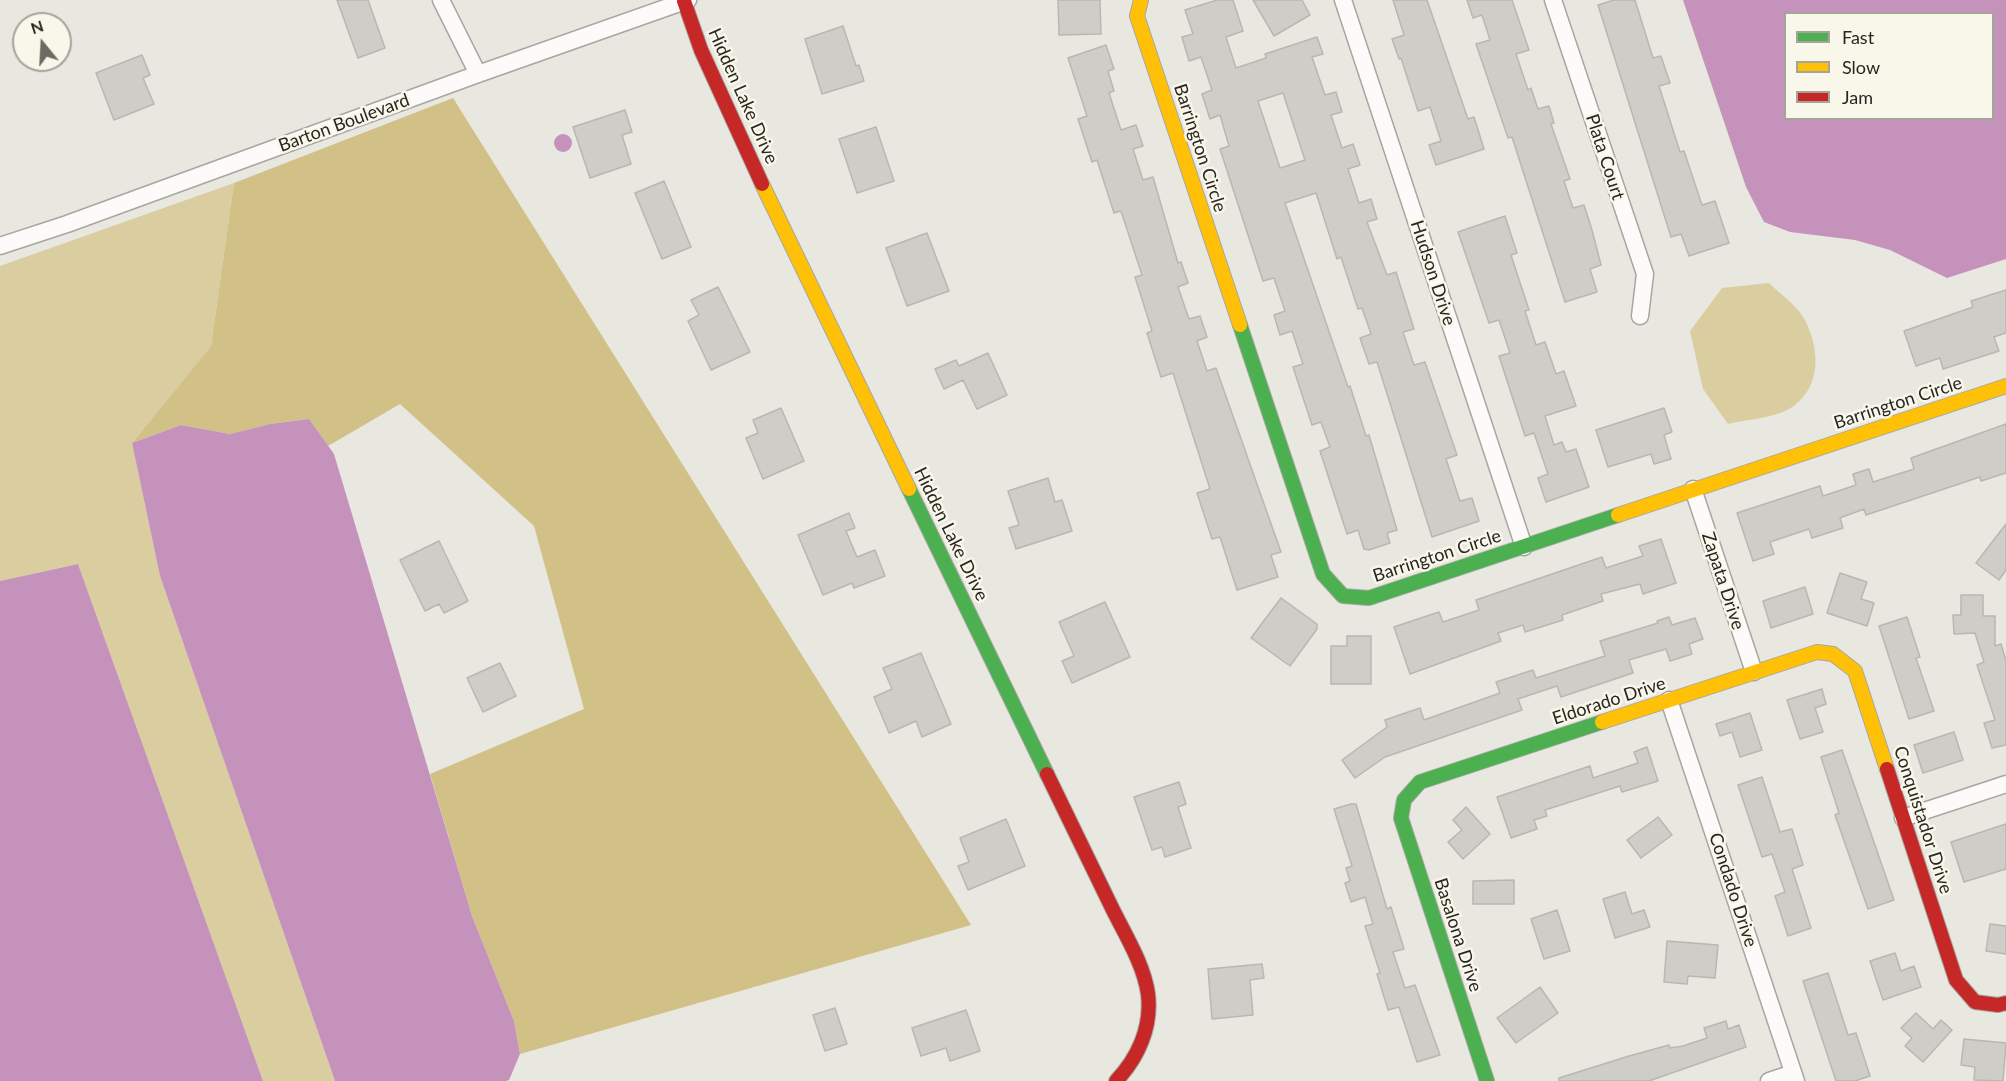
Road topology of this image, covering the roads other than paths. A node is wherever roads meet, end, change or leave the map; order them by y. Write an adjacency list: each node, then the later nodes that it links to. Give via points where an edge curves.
1 (441, 0): 6 (street)
2 (1141, 0): 11 (street, Barrington Circle, via 1137,16 1323,574 1343,596 1369,598)
3 (1343, 0): 11 (street, Hudson Drive)
4 (1553, 0): 8 (street, Plata Court, via 1645,274)
5 (686, 1): 6 (street, Barton Boulevard); 20 (street, Hidden Lake Drive, via 701,50 786,236 1133,950 1148,995 1146,1036)
6 (478, 74): 7 (street, Barton Boulevard)
7 (0, 246)
8 (1640, 316)
9 (2006, 386): 10 (street, Barrington Circle)
10 (1693, 489): 11 (street, Barrington Circle); 13 (street, Zapata Drive)
11 (1524, 547)
12 (1833, 654): 13 (street, Eldorado Drive, via 1817,652); 17 (street, Conquistador Drive, via 1855,671)
13 (1754, 672): 14 (street, Eldorado Drive)
14 (1669, 700): 16 (street, Eldorado Drive, via 1420,782); 19 (street, Condado Drive)
15 (2006, 784): 17 (street)
16 (1404, 800): 21 (street, Basalona Drive, via 1401,818)
17 (1903, 818): 18 (street, Conquistador Drive, via 1956,980 1975,1002)
18 (2006, 1003)
19 (1795, 1077): 22 (street)
20 (1116, 1081)
21 (1487, 1081)
22 (1769, 1081)

